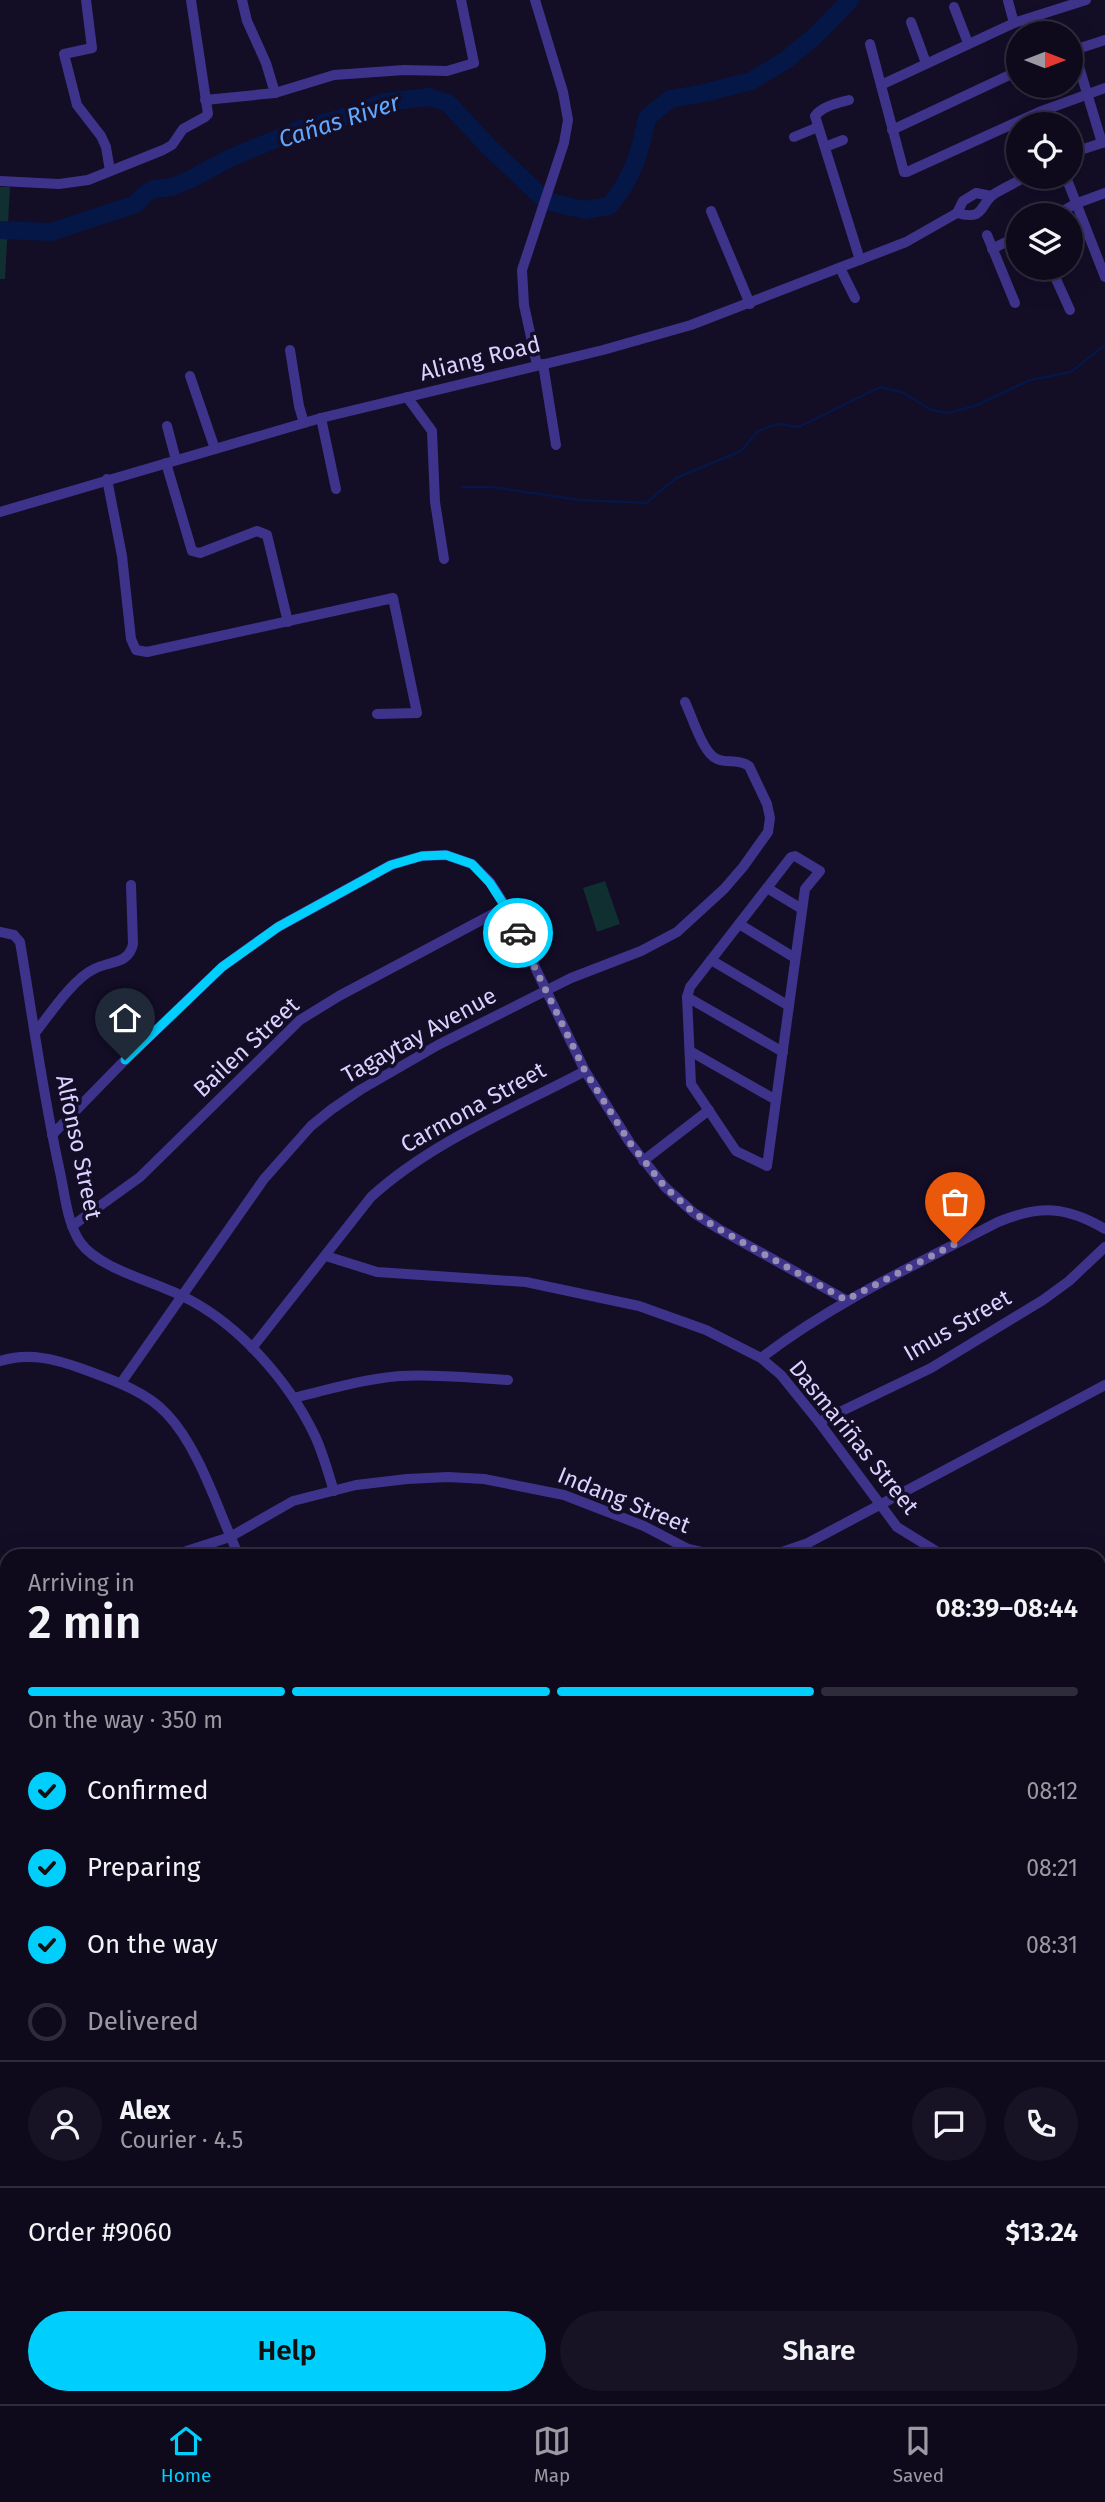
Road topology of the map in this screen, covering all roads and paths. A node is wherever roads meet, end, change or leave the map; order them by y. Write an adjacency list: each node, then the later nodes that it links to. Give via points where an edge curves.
1 (86, 0): 33 (street, via 92,48 64,54 77,106 101,136)
2 (191, 0): 24 (street)
3 (242, 0): 22 (street)
4 (461, 0): 22 (street, via 474,63 447,71 334,75)
5 (536, 0): 56 (street, via 566,101 568,124 523,265 524,305)
6 (1086, 0): 10 (street)
7 (1008, 1): 9 (street)
8 (954, 7): 14 (street)
9 (1013, 21)
10 (1020, 21)
11 (911, 22): 17 (street)
12 (1006, 26): 14 (street)
13 (1105, 40): 16 (street)
14 (968, 43): 17 (street)
15 (870, 44): 20 (street)
16 (1083, 47)
17 (926, 63): 20 (street)
18 (1006, 77): 27 (street)
19 (1083, 79): 23 (street)
20 (881, 85): 27 (street)
21 (1105, 89): 23 (street)
22 (275, 93): 24 (street)
23 (1088, 94): 27 (street, via 1009,124 910,172 904,172); 30 (street)
24 (205, 100): 33 (street, via 208,114 183,129 172,145)
25 (849, 100): 26 (street, via 818,112)
26 (818, 127): 28 (street); 31 (street)
27 (892, 130)
28 (794, 137)
29 (843, 140): 31 (street)
30 (1104, 142): 32 (street)
31 (825, 147): 47 (street)
32 (1083, 149)
33 (110, 171): 34 (street, via 59,184)
34 (0, 181)
35 (1006, 188): 37 (street)
36 (1105, 193): 38 (street)
37 (991, 196): 40 (street, via 977,213); 40 (street, via 976,193 962,201)
38 (1078, 203)
39 (711, 211): 53 (street)
40 (957, 213): 47 (street, Aliang Road, via 906,242)
41 (1083, 225): 45 (street)
42 (986, 235): 46 (street)
43 (1006, 242): 46 (street)
44 (1105, 243): 45 (street)
45 (1092, 248): 49 (street)
46 (992, 249): 52 (street)
47 (860, 260): 48 (street, Aliang Road)
48 (841, 268): 51 (street); 53 (street, Aliang Road)
49 (1105, 277)
50 (1056, 280): 54 (street)
51 (855, 298)
52 (1015, 303)
53 (750, 304): 56 (street, Aliang Road, via 654,336)
54 (1070, 310)
55 (290, 349): 60 (street)
56 (540, 364): 58 (street, Aliang Road); 62 (street)
57 (190, 376): 63 (street)
58 (407, 397): 59 (street, Aliang Road); 68 (street, via 432,431 435,502)
59 (321, 418): 60 (street, Aliang Road); 66 (street)
60 (304, 423): 63 (street, Aliang Road)
61 (167, 426): 64 (street)
62 (556, 445)
63 (215, 449): 64 (street, Aliang Road)
64 (171, 461): 65 (street, Aliang Road); 69 (street, via 191,551 200,553 263,531)
65 (107, 480): 67 (street, Aliang Road); 69 (street, via 136,649 146,652)
66 (336, 489)
67 (0, 512)
68 (444, 559)
69 (288, 622): 71 (street, via 393,598 417,713)
70 (685, 702): 80 (street, Tagaytay Avenue, via 713,758 749,766 766,804 768,832 724,889 677,932)
71 (377, 714)
72 (131, 885): 83 (street, via 131,953 80,978)
73 (767, 888): 75 (street); 75 (street, via 795,856 820,871 805,889); 76 (street)
74 (506, 908): 80 (street); 89 (street, via 472,864 459,859 422,856 391,865 278,927 222,967); 91 (street, Bailen Street, via 300,1020 140,1177)
75 (802, 909): 78 (street)
76 (739, 923): 78 (street); 79 (street)
77 (0, 932): 83 (street, Alfonso Street, via 14,935 20,942)
78 (795, 958): 82 (street)
79 (711, 960): 81 (street); 82 (street)
80 (545, 990): 86 (street); 95 (street, Tagaytay Avenue, via 360,1090 311,1126 264,1179)
81 (687, 997): 84 (street); 85 (street)
82 (789, 1006): 85 (street)
83 (35, 1033): 89 (street, Alfonso Street)
84 (690, 1051): 87 (street); 88 (street, via 691,1084)
85 (783, 1052): 87 (street)
86 (585, 1071): 90 (street); 94 (street, Carmona Street, via 393,1176)
87 (776, 1100): 88 (street, via 768,1166 736,1151)
88 (709, 1110): 90 (street)
89 (52, 1135): 91 (street, Alfonso Street)
90 (643, 1161): 96 (street, via 694,1213)
91 (72, 1226): 95 (street, Alfonso Street, via 89,1252 102,1261)
92 (1105, 1229): 96 (street, via 1062,1210 1021,1213)
93 (1105, 1247): 104 (street, Imus Street, via 1043,1300 931,1368)
94 (326, 1256): 97 (street, Carmona Street); 98 (street, Dasmariñas Street, via 377,1272 526,1282 639,1306 706,1330)
95 (184, 1296): 97 (street, Alfonso Street, via 214,1314); 101 (street, Tagaytay Avenue)
96 (846, 1300): 98 (street)
97 (252, 1348): 103 (street, Alfonso Street)
98 (761, 1358): 104 (street, Dasmariñas Street)
99 (0, 1361): 101 (street, via 17,1356 53,1358)
100 (508, 1380): 103 (street, via 398,1376)
101 (121, 1383): 107 (street, via 165,1411 187,1438)
102 (1105, 1385): 106 (street)
103 (294, 1398): 105 (street, Alfonso Street, via 316,1437)
104 (819, 1422): 106 (street, Dasmariñas Street)
105 (334, 1490): 107 (street, Indang Street, via 293,1501); 110 (street, Indang Street, via 407,1479 484,1479 564,1495 644,1526)
106 (882, 1504): 111 (street); 112 (street, Dasmariñas Street, via 900,1530)
107 (230, 1537): 108 (street, Indang Street); 109 (street)
108 (193, 1549)
109 (236, 1549)
110 (678, 1549)
111 (791, 1549)
112 (932, 1549)

